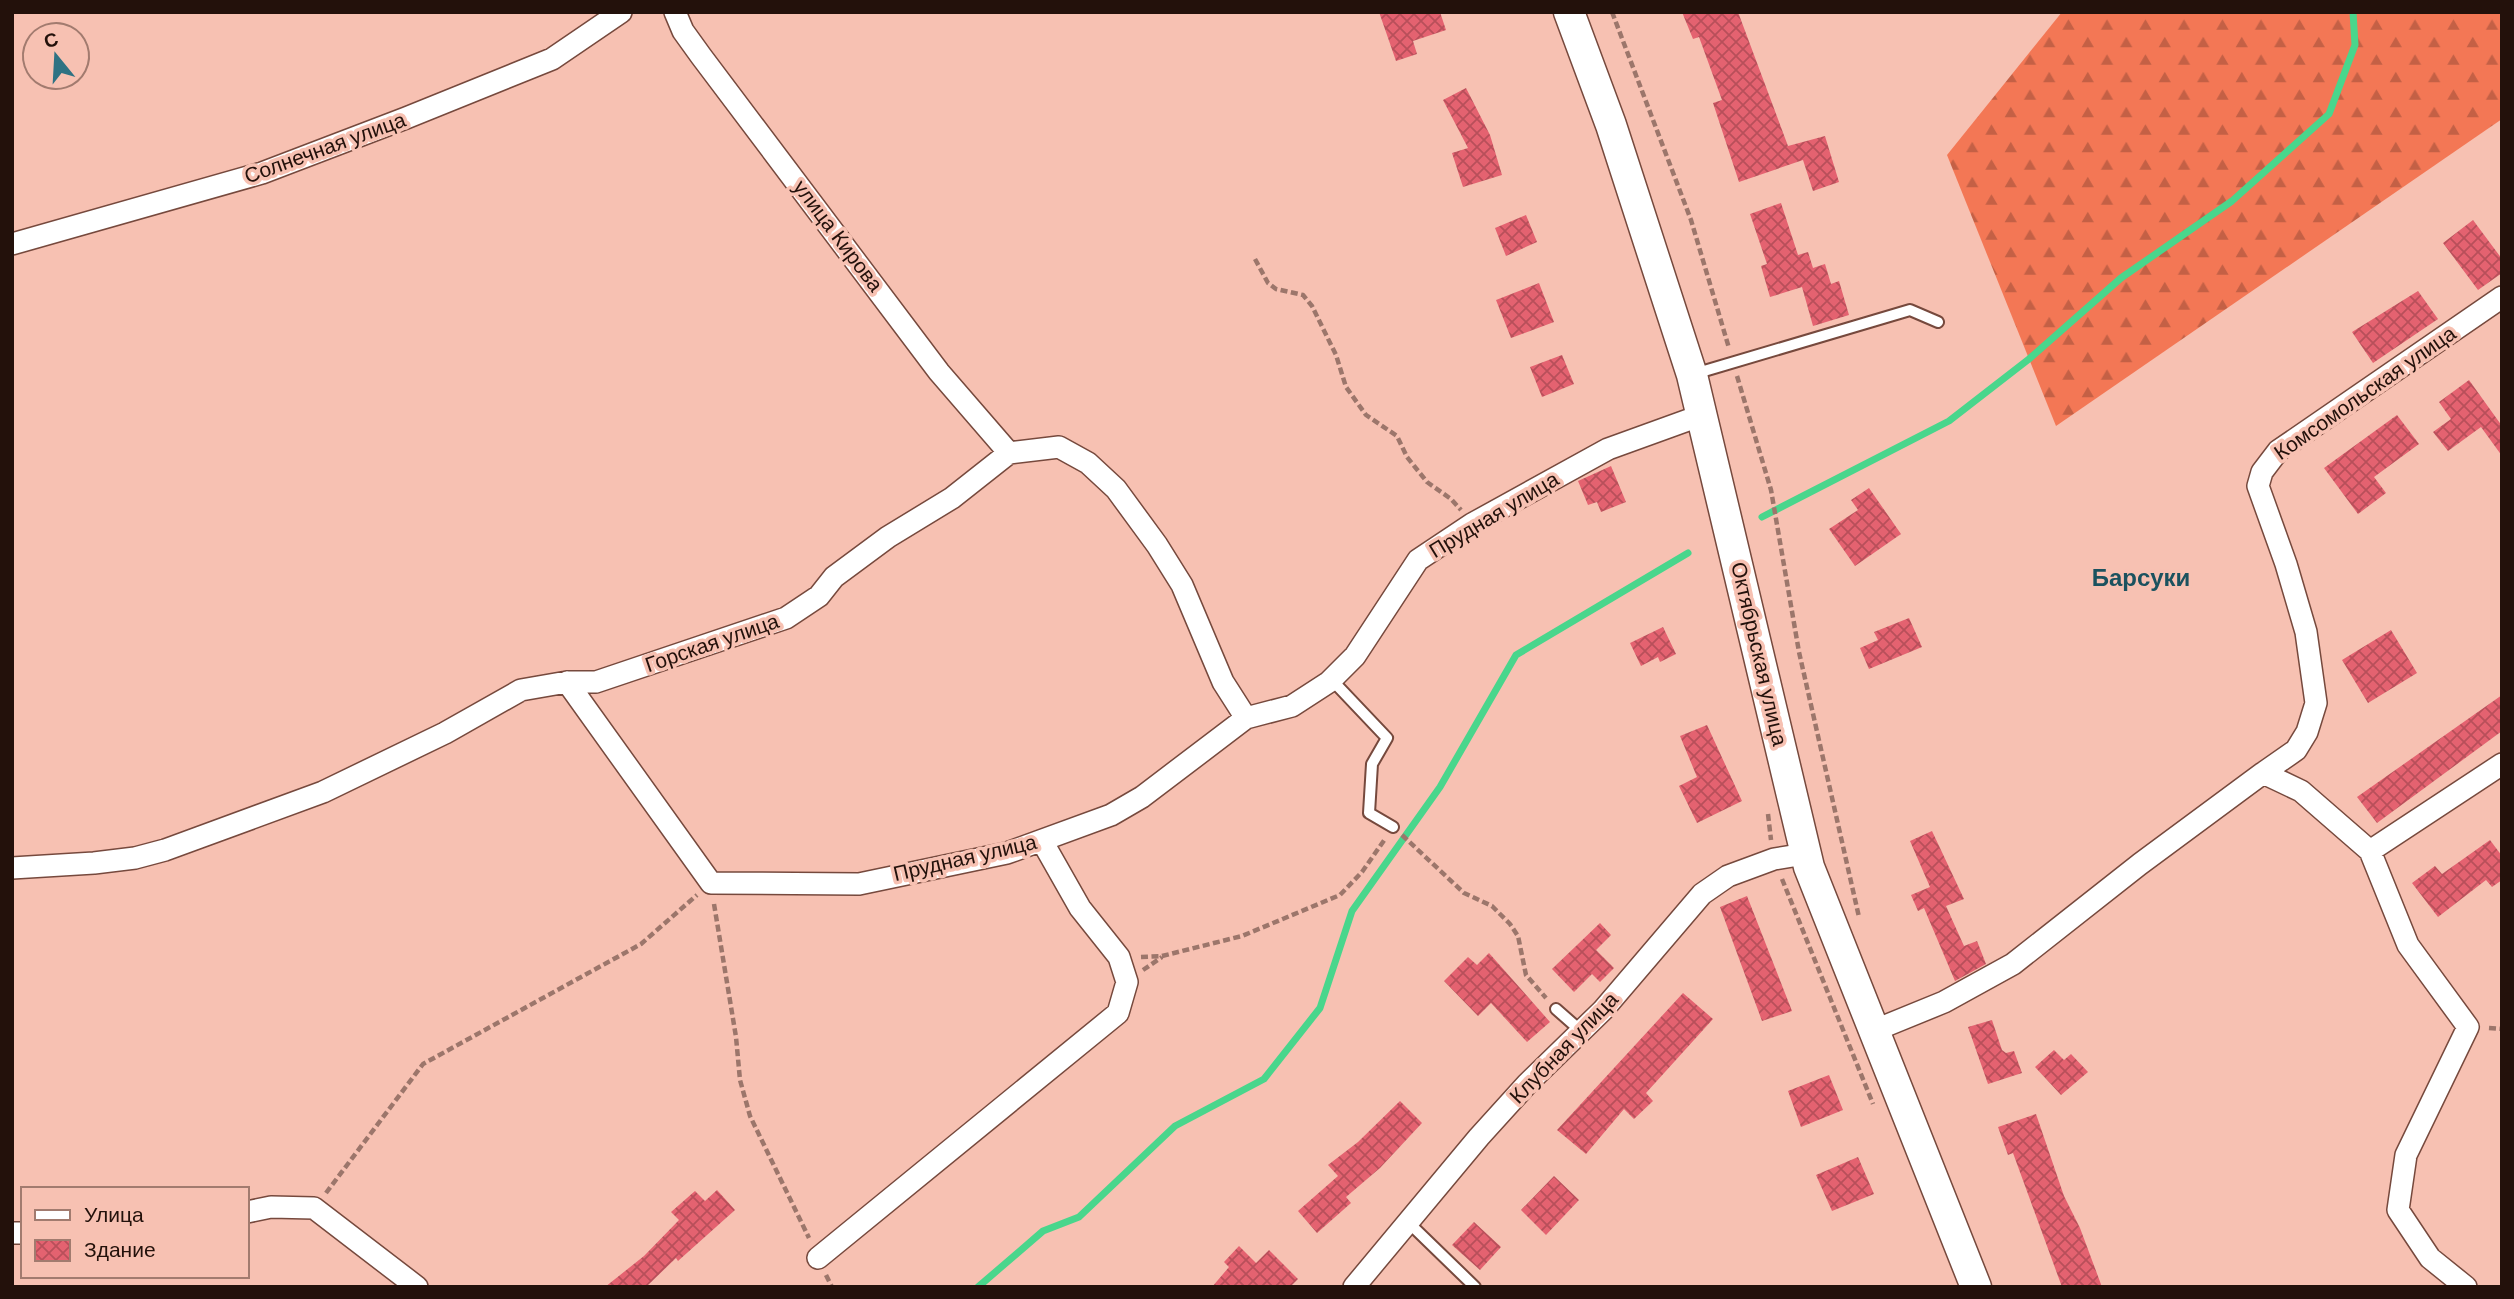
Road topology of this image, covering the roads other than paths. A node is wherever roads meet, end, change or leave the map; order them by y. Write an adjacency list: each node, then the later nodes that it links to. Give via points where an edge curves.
1 (621, 12): 4 (street, Солнечная улица, via 552,59 262,173)
2 (675, 12): 9 (street, улица Кирова, via 701,56 939,372)
3 (1569, 12): 7 (main road, Октябрьская улица, via 1611,125)
4 (12, 244)
5 (2502, 297): 14 (street, Комсомольская улица, via 2278,452 2262,471 2260,495 2306,632 2316,703 2296,750)
6 (1938, 323): 7 (lane, via 1910,310)
7 (1692, 375): 8 (main road, Октябрьская улица)
8 (1702, 415): 10 (street, Прудная улица, via 1608,449 1472,524 1418,561 1373,631); 18 (main road, Октябрьская улица)
9 (1009, 453): 11 (street, Горская улица, via 952,498 888,537 786,618 596,682); 12 (street, via 1059,447 1087,463 1116,489 1182,585 1223,682)
10 (1332, 680): 12 (street, Прудная улица, via 1292,706); 15 (lane, via 1387,738 1372,764 1369,813)
11 (567, 682): 16 (street, Прудная улица, via 711,883 859,884 1007,853); 19 (street, Горская улица, via 521,690 323,792 165,850 94,863)
12 (1246, 718): 16 (street, Прудная улица, via 1142,797 1111,815)
13 (2502, 764): 17 (street)
14 (2263, 773): 17 (street, via 2301,791); 22 (street, Комсомольская улица, via 2013,964 1944,1002)
15 (1393, 827)
16 (1042, 841): 25 (street, via 1080,908 1119,957 1127,982 1118,1013)
17 (2370, 852): 30 (street, via 2408,945 2468,1027 2406,1155 2398,1210 2430,1258)
18 (1805, 854): 21 (street, Клубная улица, via 1774,859 1728,876 1702,894); 22 (main road, Октябрьская улица)
19 (12, 868)
20 (1556, 1009): 21 (lane)
21 (1581, 1031): 24 (street, Клубная улица, via 1487,1128)
22 (1873, 1031): 29 (main road, Октябрьская улица)
23 (248, 1212): 26 (street, via 271,1207 314,1209)
24 (1409, 1223): 27 (street, Клубная улица); 28 (lane)
25 (818, 1258)
26 (417, 1287)
27 (1354, 1287)
28 (1475, 1287)
29 (1976, 1287)
30 (2466, 1287)

